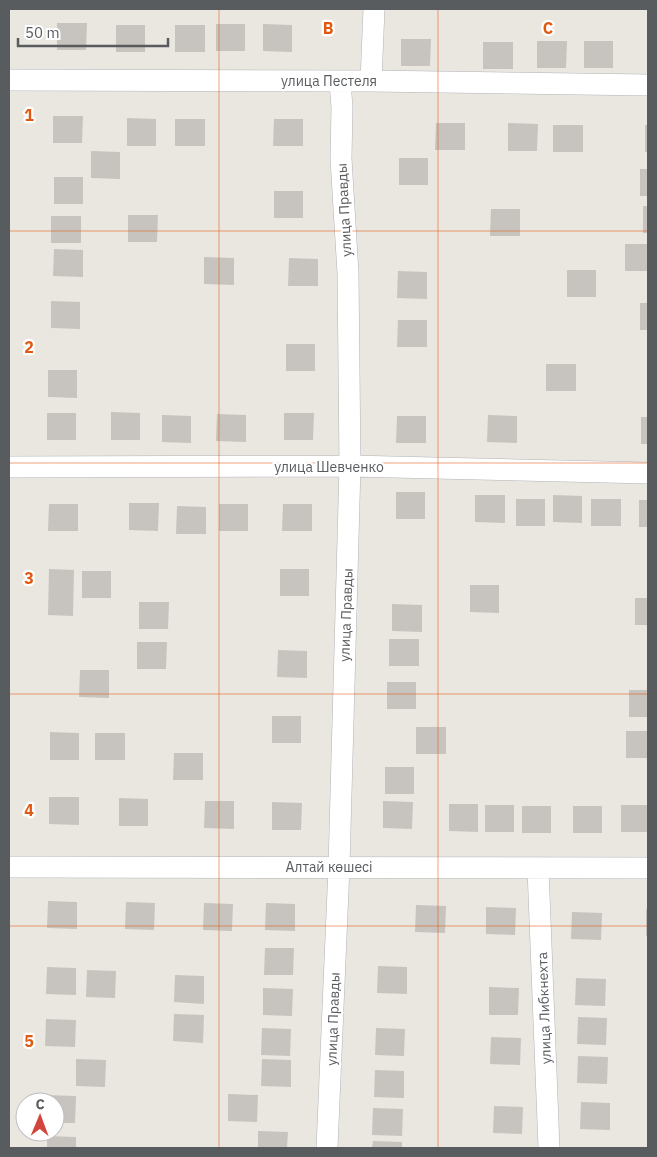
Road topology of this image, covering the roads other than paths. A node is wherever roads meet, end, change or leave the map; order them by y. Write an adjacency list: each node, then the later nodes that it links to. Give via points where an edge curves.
1 (374, 9): 4 (street)
2 (9, 80): 3 (street, улица Пестеля)
3 (340, 81): 4 (street, улица Пестеля); 6 (street, улица Правды, via 348,273)
4 (371, 81): 5 (street, улица Пестеля)
5 (648, 85)
6 (350, 466): 7 (street, улица Шевченко); 8 (street, улица Шевченко); 10 (street, улица Правды)
7 (9, 467)
8 (648, 473)
9 (9, 866): 10 (street, Алтай көшесі)
10 (339, 867): 11 (street, Алтай көшесі); 13 (street, улица Правды)
11 (538, 868): 12 (street, Алтай көшесі); 14 (street, улица Либкнехта)
12 (648, 868)
13 (327, 1148)
14 (549, 1148)

